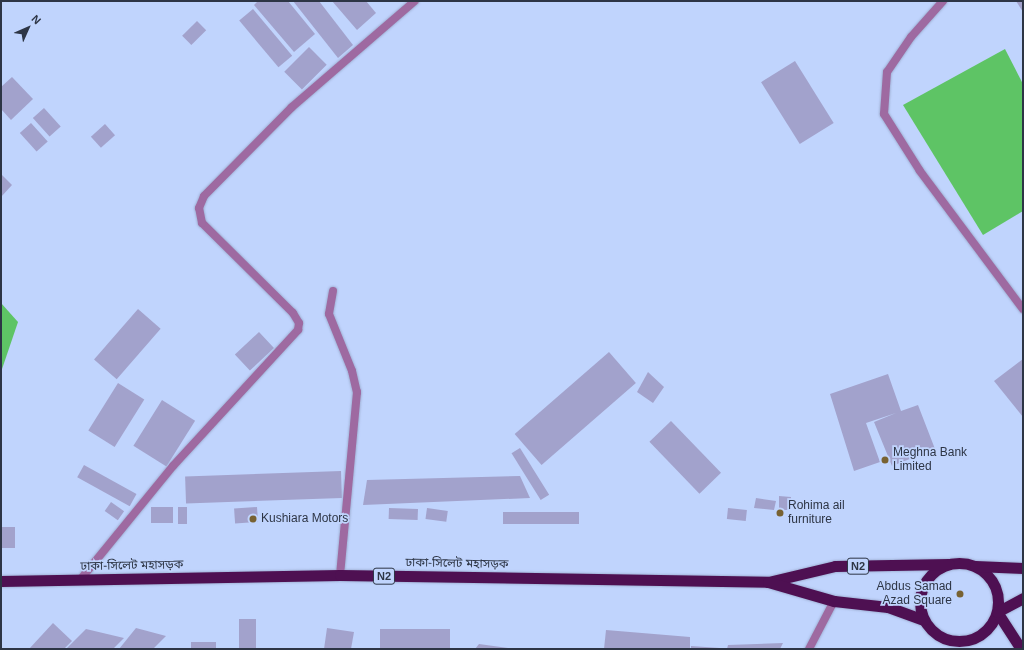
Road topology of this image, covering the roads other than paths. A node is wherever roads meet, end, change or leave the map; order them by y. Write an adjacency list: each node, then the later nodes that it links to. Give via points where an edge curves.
1 (415, 1): 10 (street, via 292,107 204,196 199,208 202,223 293,313 299,323 298,330 173,466)
2 (943, 1): 4 (street, via 911,37 887,72 884,114 920,171)
3 (333, 291): 8 (street, via 329,314 352,371 357,392)
4 (1023, 309)
5 (949, 564): 6 (highway); 11 (highway, N2, via 835,566); 15 (highway, via 928,576 922,588 919,601)
6 (974, 566): 7 (highway); 14 (highway, via 993,582)
7 (1023, 568)
8 (340, 575): 10 (highway, ঢাকা-সিলেট মহাসড়ক / N2); 11 (highway, ঢাকা-সিলেট মহাসড়ক / N2)
9 (1, 580): 10 (highway, ঢাকা-সিলেট মহাসড়ক / N2)
10 (80, 580)
11 (768, 582): 13 (highway, N2)
12 (1023, 598): 14 (highway)
13 (834, 601): 15 (highway, N2, via 888,607); 17 (street)
14 (997, 612): 16 (highway, via 987,629 977,637 964,641); 19 (highway)
15 (924, 620): 16 (highway)
16 (938, 636): 18 (highway)
17 (809, 649)
18 (956, 649)
19 (1021, 649)

